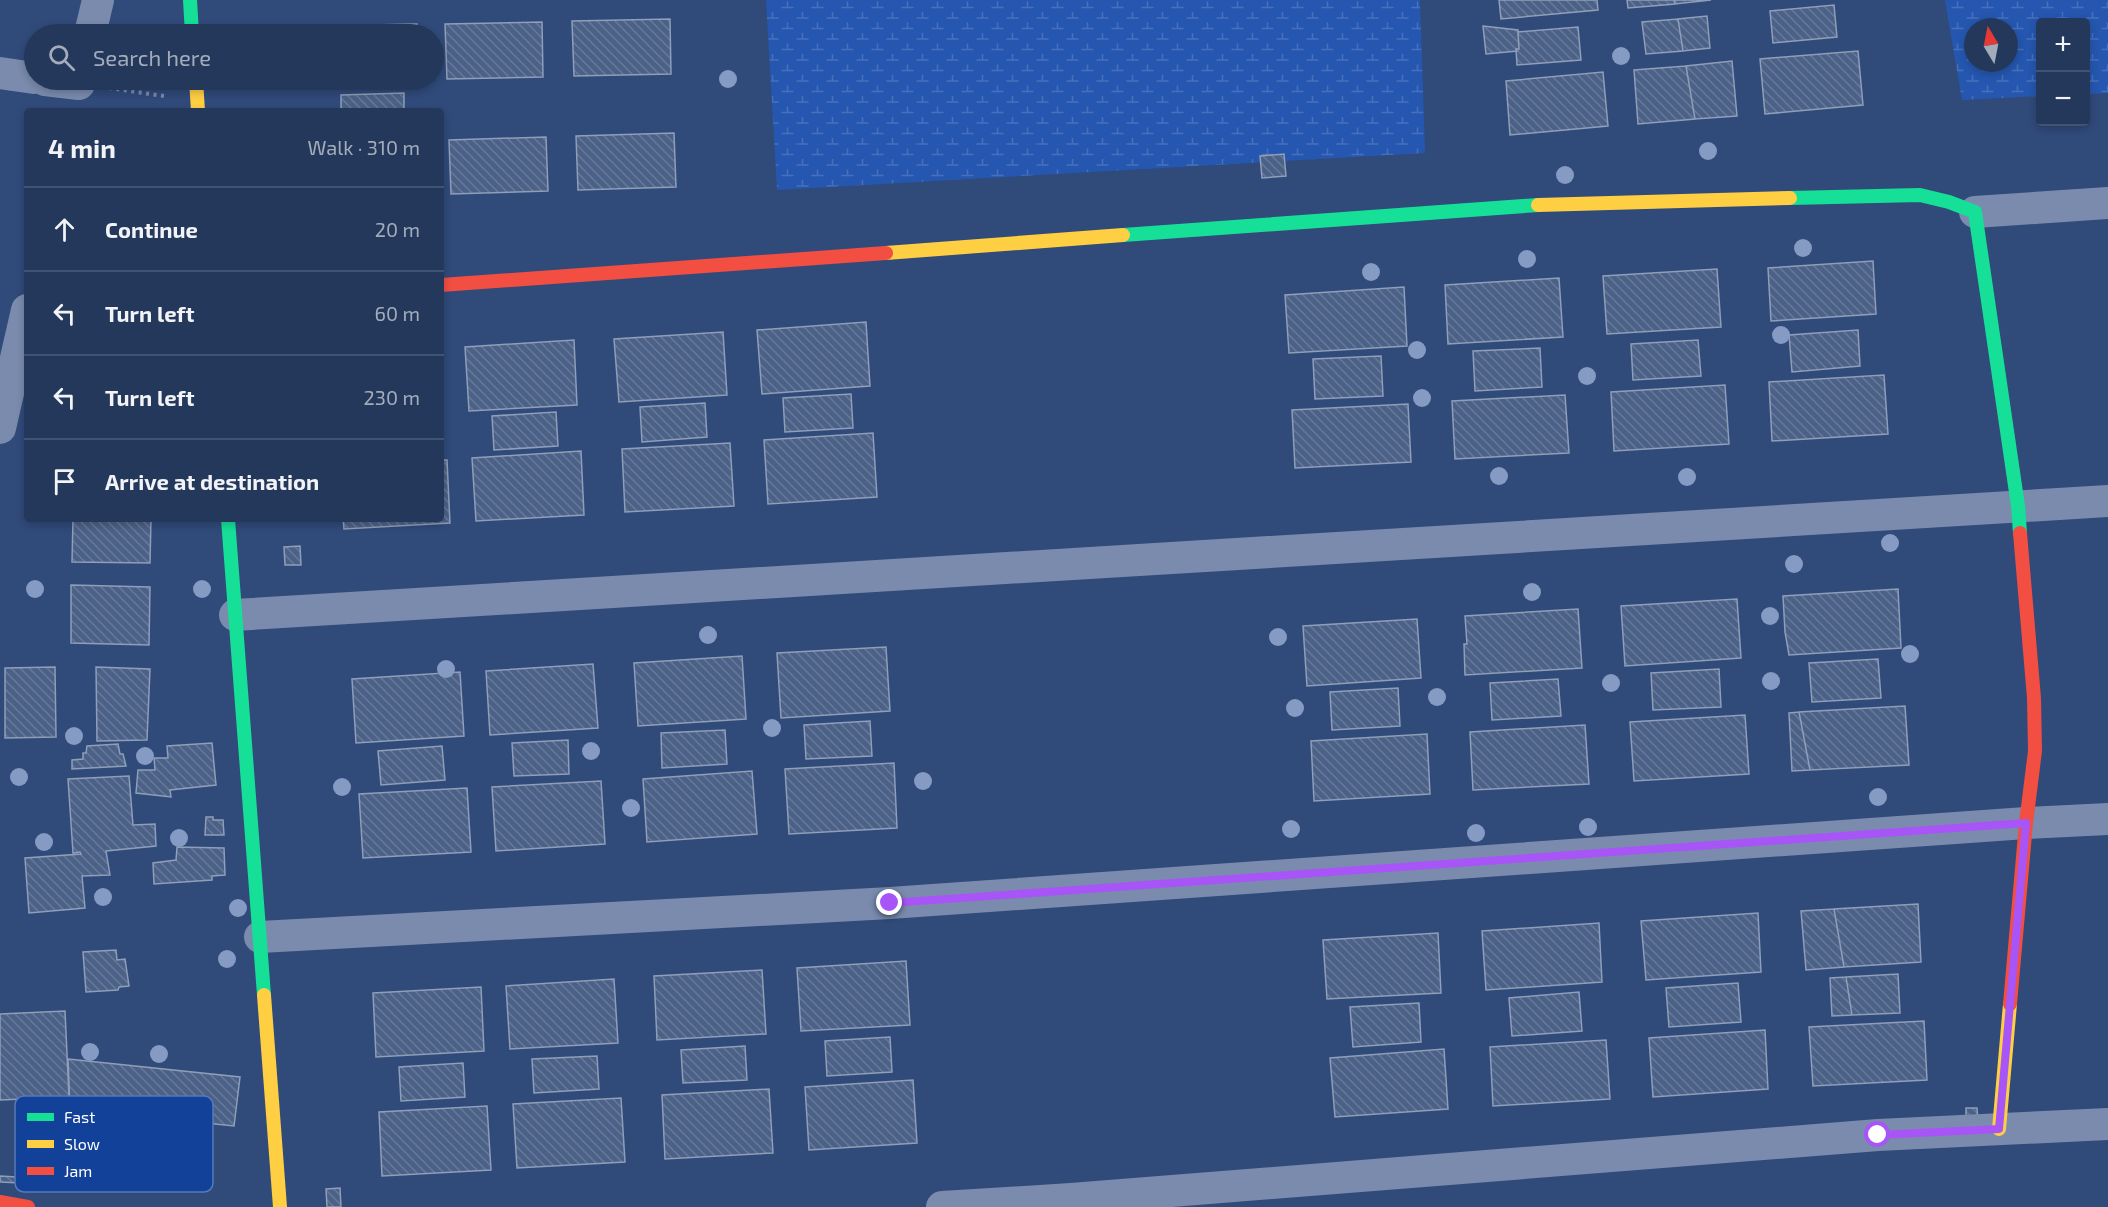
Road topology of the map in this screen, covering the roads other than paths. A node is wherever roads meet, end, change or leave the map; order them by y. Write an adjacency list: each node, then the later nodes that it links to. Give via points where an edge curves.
1 (98, 0): 3 (street)
2 (190, 0): 4 (street)
3 (92, 24)
4 (191, 24)
5 (0, 73): 6 (street)
6 (24, 77)
7 (197, 90): 8 (street)
8 (198, 106)
9 (2108, 203): 10 (street)
10 (1976, 212): 11 (street, via 1920,195 1543,205); 16 (street)
11 (444, 285)
12 (24, 320): 13 (street)
13 (6, 378): 14 (street)
14 (0, 428)
15 (2108, 501): 16 (street)
16 (2018, 506): 18 (street); 20 (street, via 2034,698 2035,751)
17 (228, 522): 18 (street)
18 (235, 615): 21 (street)
19 (2108, 819): 20 (street)
20 (2026, 823): 21 (street, via 890,903); 23 (street)
21 (260, 937): 26 (street)
22 (2108, 1124): 23 (street)
23 (1999, 1129): 27 (street)
24 (0, 1203): 25 (street)
25 (28, 1207)
26 (280, 1207)
27 (942, 1207)

